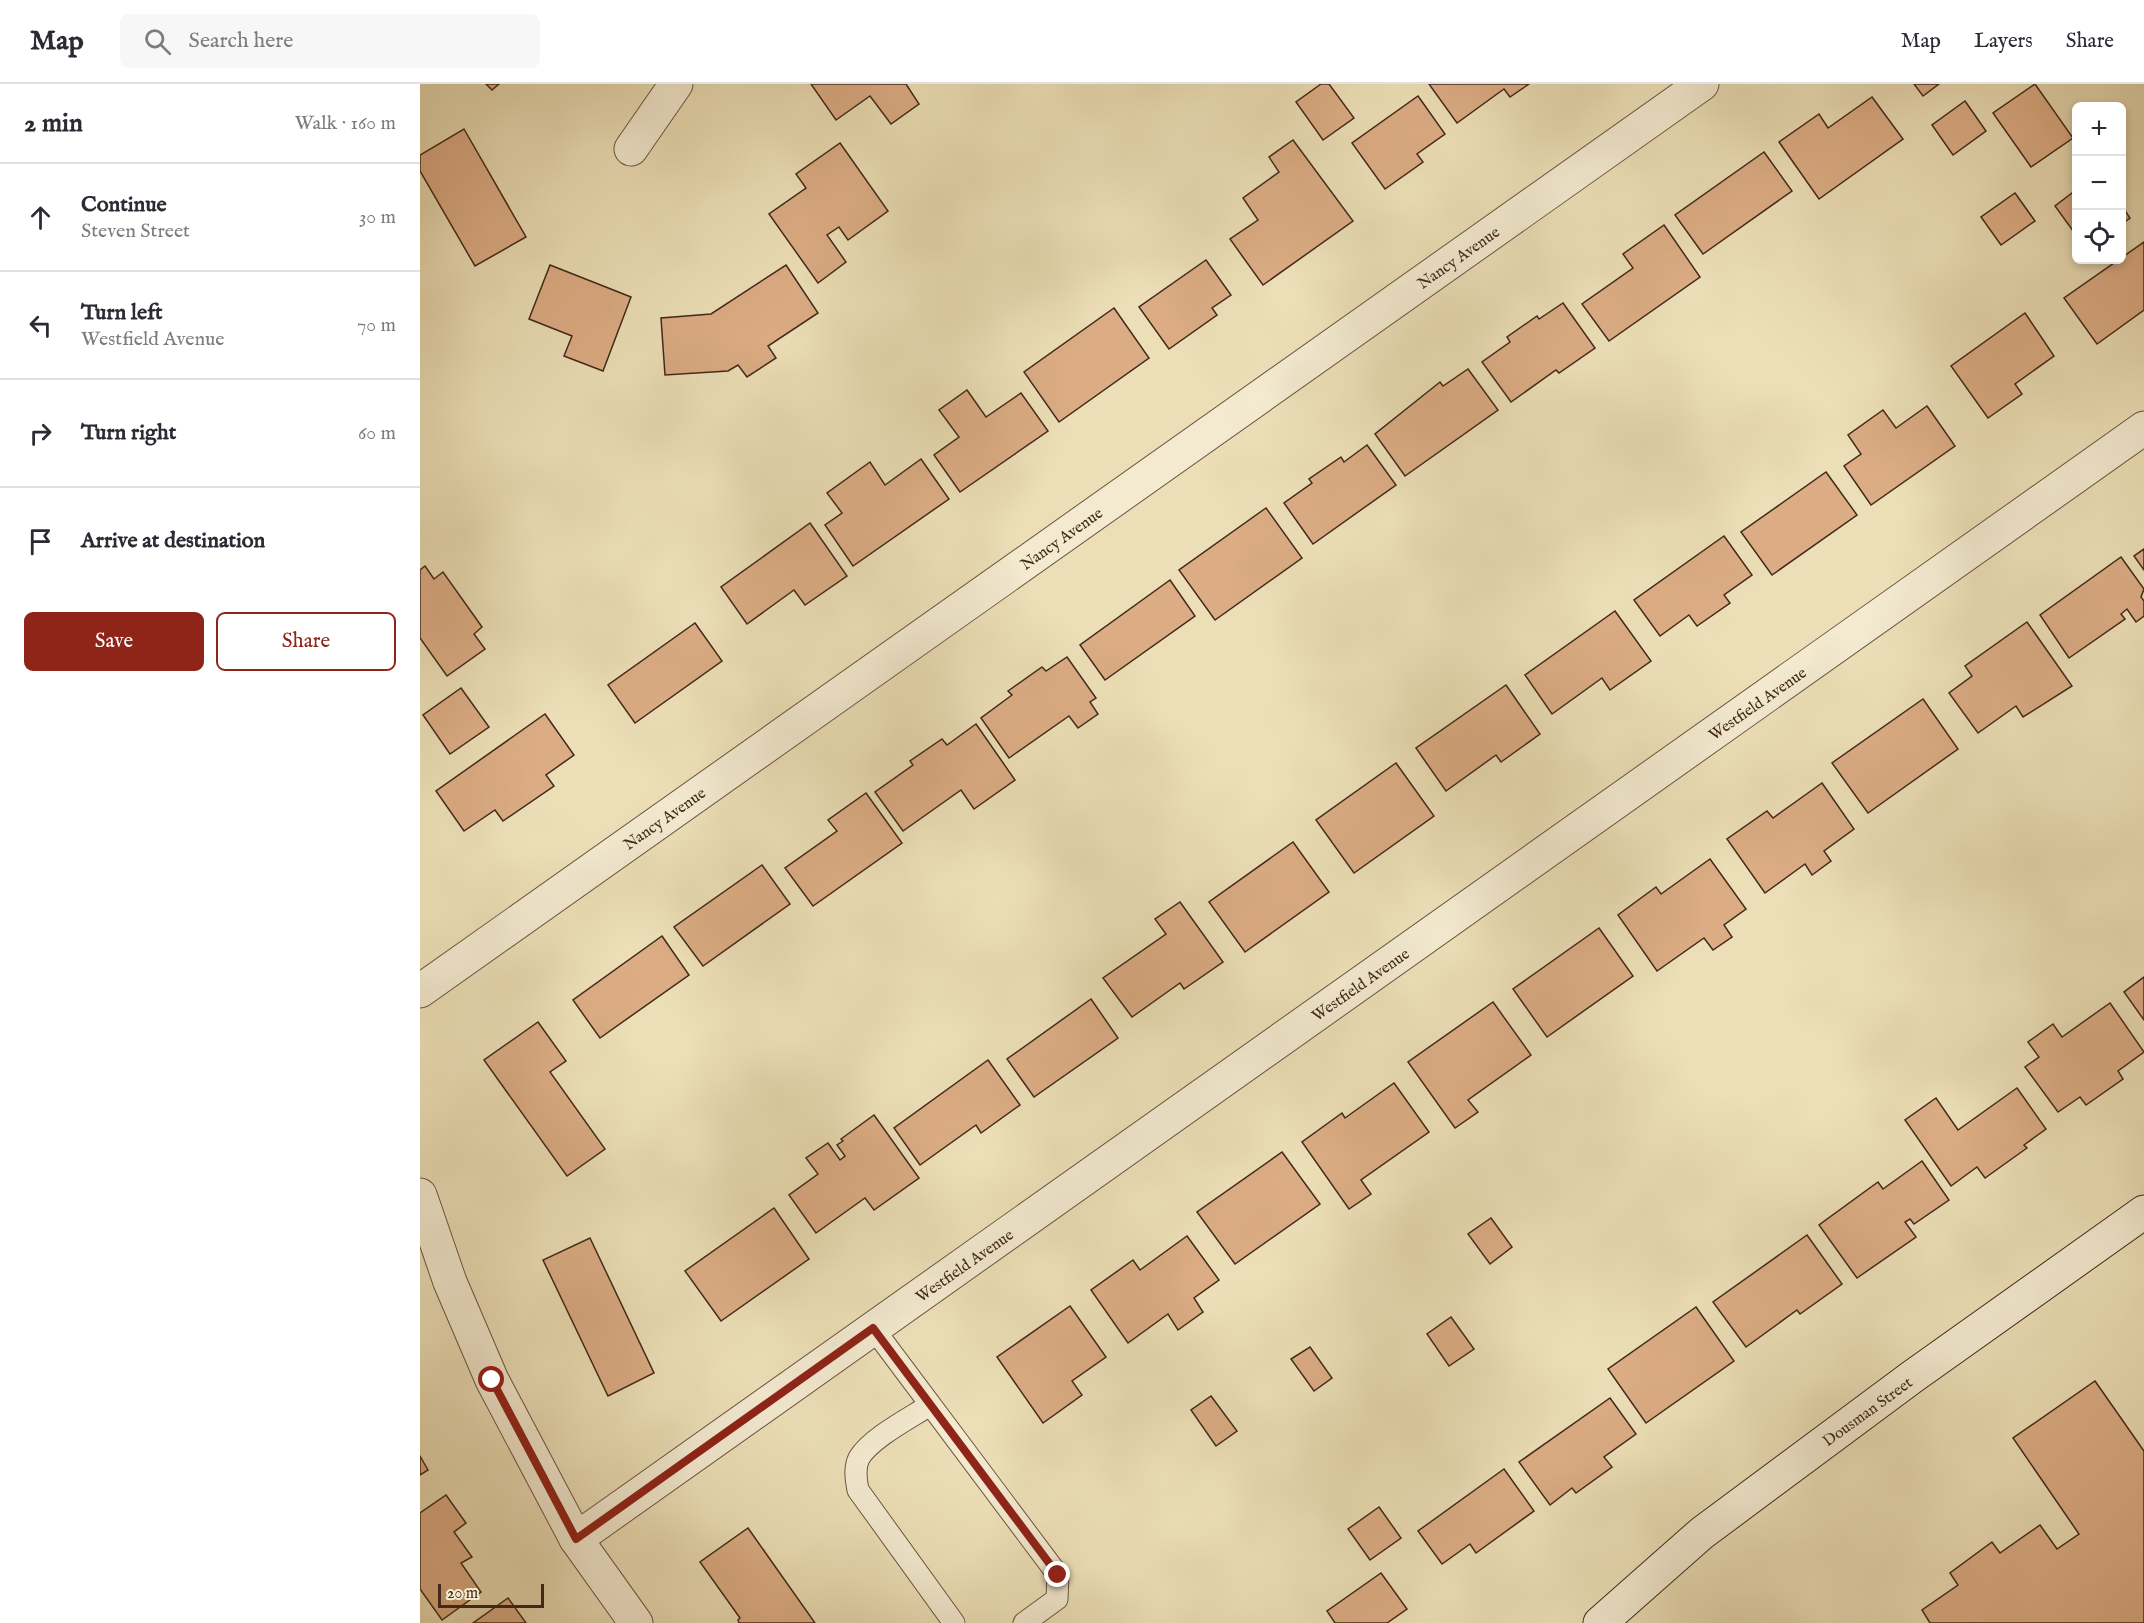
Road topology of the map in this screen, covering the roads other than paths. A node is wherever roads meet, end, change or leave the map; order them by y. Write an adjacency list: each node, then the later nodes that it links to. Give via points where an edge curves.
1 (676, 84): 3 (street)
2 (1702, 84): 5 (street, Nancy Avenue)
3 (632, 149)
4 (2144, 428): 8 (street, Westfield Avenue)
5 (420, 991)
6 (420, 1195): 10 (street, via 450,1282 492,1380)
7 (2144, 1212): 14 (street, Dousman Street, via 1702,1533)
8 (873, 1328): 9 (lane); 10 (street, Westfield Avenue)
9 (930, 1405): 12 (lane, via 872,1443 859,1458 855,1473 858,1490); 13 (lane, via 1058,1575 1057,1599)
10 (576, 1539): 11 (street)
11 (636, 1623)
12 (954, 1623)
13 (1024, 1623)
14 (1600, 1623)

